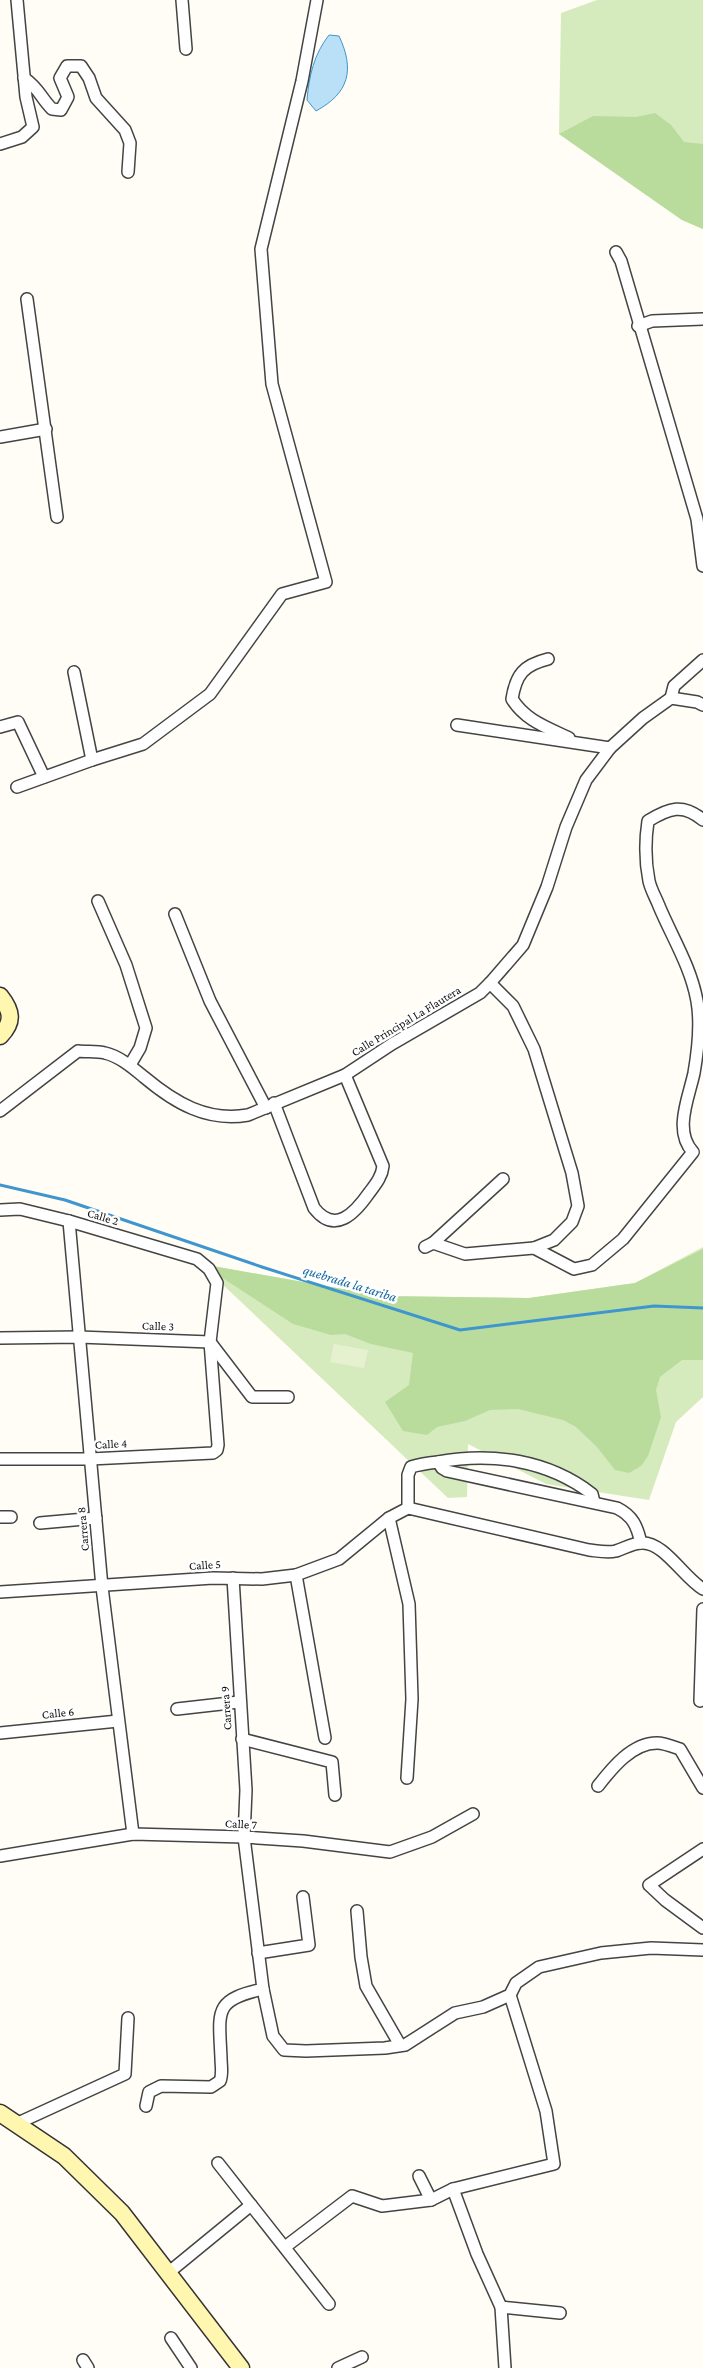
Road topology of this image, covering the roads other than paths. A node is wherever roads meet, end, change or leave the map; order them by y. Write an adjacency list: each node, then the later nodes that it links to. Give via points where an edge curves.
1 (17, 0): 5 (street)
2 (182, 0): 4 (street)
3 (317, 0): 25 (street, via 302,81 261,249 272,384 326,582 282,594 210,694 143,744)
4 (186, 49)
5 (24, 78): 6 (street, via 33,127 22,138); 7 (street, via 36,86 52,109 61,110 68,97 60,78 67,66 81,66 96,98 125,130 130,143)
6 (0, 144)
7 (128, 172)
8 (616, 252): 11 (street)
9 (26, 299): 12 (street)
10 (703, 319): 11 (street, via 652,321)
11 (638, 326): 15 (street, via 697,519)
12 (46, 430): 13 (street); 14 (street)
13 (0, 437)
14 (57, 517)
15 (703, 566)
16 (548, 660): 23 (street, via 531,664 522,672 514,684 512,699 519,710 544,728)
17 (703, 660): 19 (street, via 674,686)
18 (74, 672): 25 (street)
19 (671, 698): 20 (street); 24 (street, Calle Principal La Flautera)
20 (703, 705)
21 (457, 725): 23 (street)
22 (0, 727): 26 (street, via 18,722)
23 (581, 744): 24 (street)
24 (610, 748): 31 (street, Calle Principal La Flautera, via 583,787 523,944)
25 (92, 760): 26 (street)
26 (44, 777): 27 (street)
27 (17, 787)
28 (703, 820): 38 (street, via 678,808 660,814 648,821 645,843 650,882 683,957 697,1001 694,1074 685,1100 684,1128 687,1146)
29 (98, 901): 34 (street, via 126,965 146,1028)
30 (175, 914): 36 (street, via 210,1001)
31 (490, 983): 35 (street, Calle Principal La Flautera, via 480,993); 42 (street, via 513,1006 534,1049 572,1172 578,1206 572,1222 554,1240)
32 (0, 996): 33 (main road, via 10,1014 8,1028)
33 (0, 1036)
34 (130, 1065): 36 (street, Calle Principal La Flautera, via 157,1088 198,1112 232,1117 248,1115); 37 (street, Calle Principal La Flautera, via 106,1053 78,1051)
35 (345, 1075): 36 (street, Calle Principal La Flautera); 36 (street, via 383,1166 380,1177 349,1216 328,1220 314,1208)
36 (270, 1106)
37 (0, 1111)
38 (698, 1154): 42 (street, via 623,1239 592,1266 574,1269)
39 (503, 1179): 42 (street, via 429,1245 465,1254)
40 (0, 1210): 41 (street, Calle 2, via 20,1210)
41 (69, 1221): 43 (street, Carrera 8); 45 (street, Calle 2, via 197,1259 209,1269 217,1283)
42 (534, 1248)
43 (79, 1337): 44 (street, Calle 3); 45 (street, Calle 3); 48 (street, Carrera 8)
44 (0, 1338)
45 (210, 1342): 46 (street, via 252,1397); 48 (street, Calle 4, via 218,1445 214,1453)
46 (288, 1397)
47 (0, 1459): 48 (street, Calle 4)
48 (90, 1459): 53 (street, Carrera 8)
49 (438, 1462): 50 (street, via 446,1470); 50 (street, via 487,1457 528,1464 570,1479 592,1494); 51 (street, via 410,1470)
50 (594, 1502): 55 (street, via 617,1508 628,1515 637,1525)
51 (408, 1508): 52 (street, Calle 5); 55 (street, via 589,1550 605,1552)
52 (392, 1517): 56 (street, Calle 5, via 339,1559); 69 (street, via 409,1604 412,1699)
53 (96, 1518): 54 (street); 58 (street, Carrera 8)
54 (40, 1523)
55 (641, 1542): 59 (street, via 659,1549)
56 (296, 1575): 57 (street, Calle 5); 68 (street)
57 (232, 1578): 58 (street, Calle 5); 63 (street, Carrera 9)
58 (102, 1587): 60 (street, Calle 5); 65 (street, Carrera 8)
59 (703, 1589)
60 (0, 1592)
61 (703, 1609): 62 (street)
62 (700, 1701)
63 (239, 1702): 64 (street); 67 (street, Carrera 9)
64 (177, 1709)
65 (118, 1721): 66 (street, Calle 6); 74 (street, Carrera 8)
66 (0, 1733)
67 (242, 1738): 72 (street, via 332,1762); 75 (street, Carrera 9, via 246,1790)
68 (325, 1738)
69 (407, 1778)
70 (598, 1786): 71 (street, via 632,1750 657,1743 680,1749)
71 (703, 1788)
72 (335, 1795)
73 (473, 1814): 75 (street, Calle 7, via 432,1837 390,1852)
74 (133, 1834): 75 (street, Calle 7); 77 (street, Calle 7)
75 (244, 1837): 82 (street, Carrera 9)
76 (703, 1849): 80 (street, via 649,1885)
77 (0, 1856)
78 (303, 1897): 82 (street, via 309,1945)
79 (357, 1911): 86 (street, via 366,1986)
80 (703, 1928)
81 (703, 1950): 84 (street, via 651,1948 601,1952 538,1967 516,1983)
82 (258, 1953): 83 (street, Carrera 9)
83 (263, 1989): 86 (street, Carrera 9, via 273,2036 284,2050); 87 (street, via 232,1997 222,2008 220,2081 211,2087 161,2086 149,2092)
84 (510, 1995): 86 (street, via 483,2007 455,2013); 92 (street, via 546,2110 554,2164)
85 (128, 2018): 89 (street, via 125,2074)
86 (400, 2046)
87 (146, 2106)
88 (0, 2113): 89 (main road)
89 (18, 2123): 96 (main road, via 85,2174 122,2213)
90 (218, 2163): 94 (street)
91 (419, 2176): 93 (street)
92 (453, 2189): 93 (street); 98 (street)
93 (431, 2200): 95 (street, via 382,2206 352,2196)
94 (251, 2205): 95 (street); 96 (street)
95 (285, 2247): 97 (street)
96 (168, 2273): 103 (main road)
97 (329, 2304)
98 (500, 2307): 99 (street); 105 (street)
99 (560, 2313)
100 (171, 2338): 102 (street)
101 (362, 2357): 104 (street)
102 (191, 2368)
103 (241, 2368)
104 (338, 2368)
105 (505, 2368)

